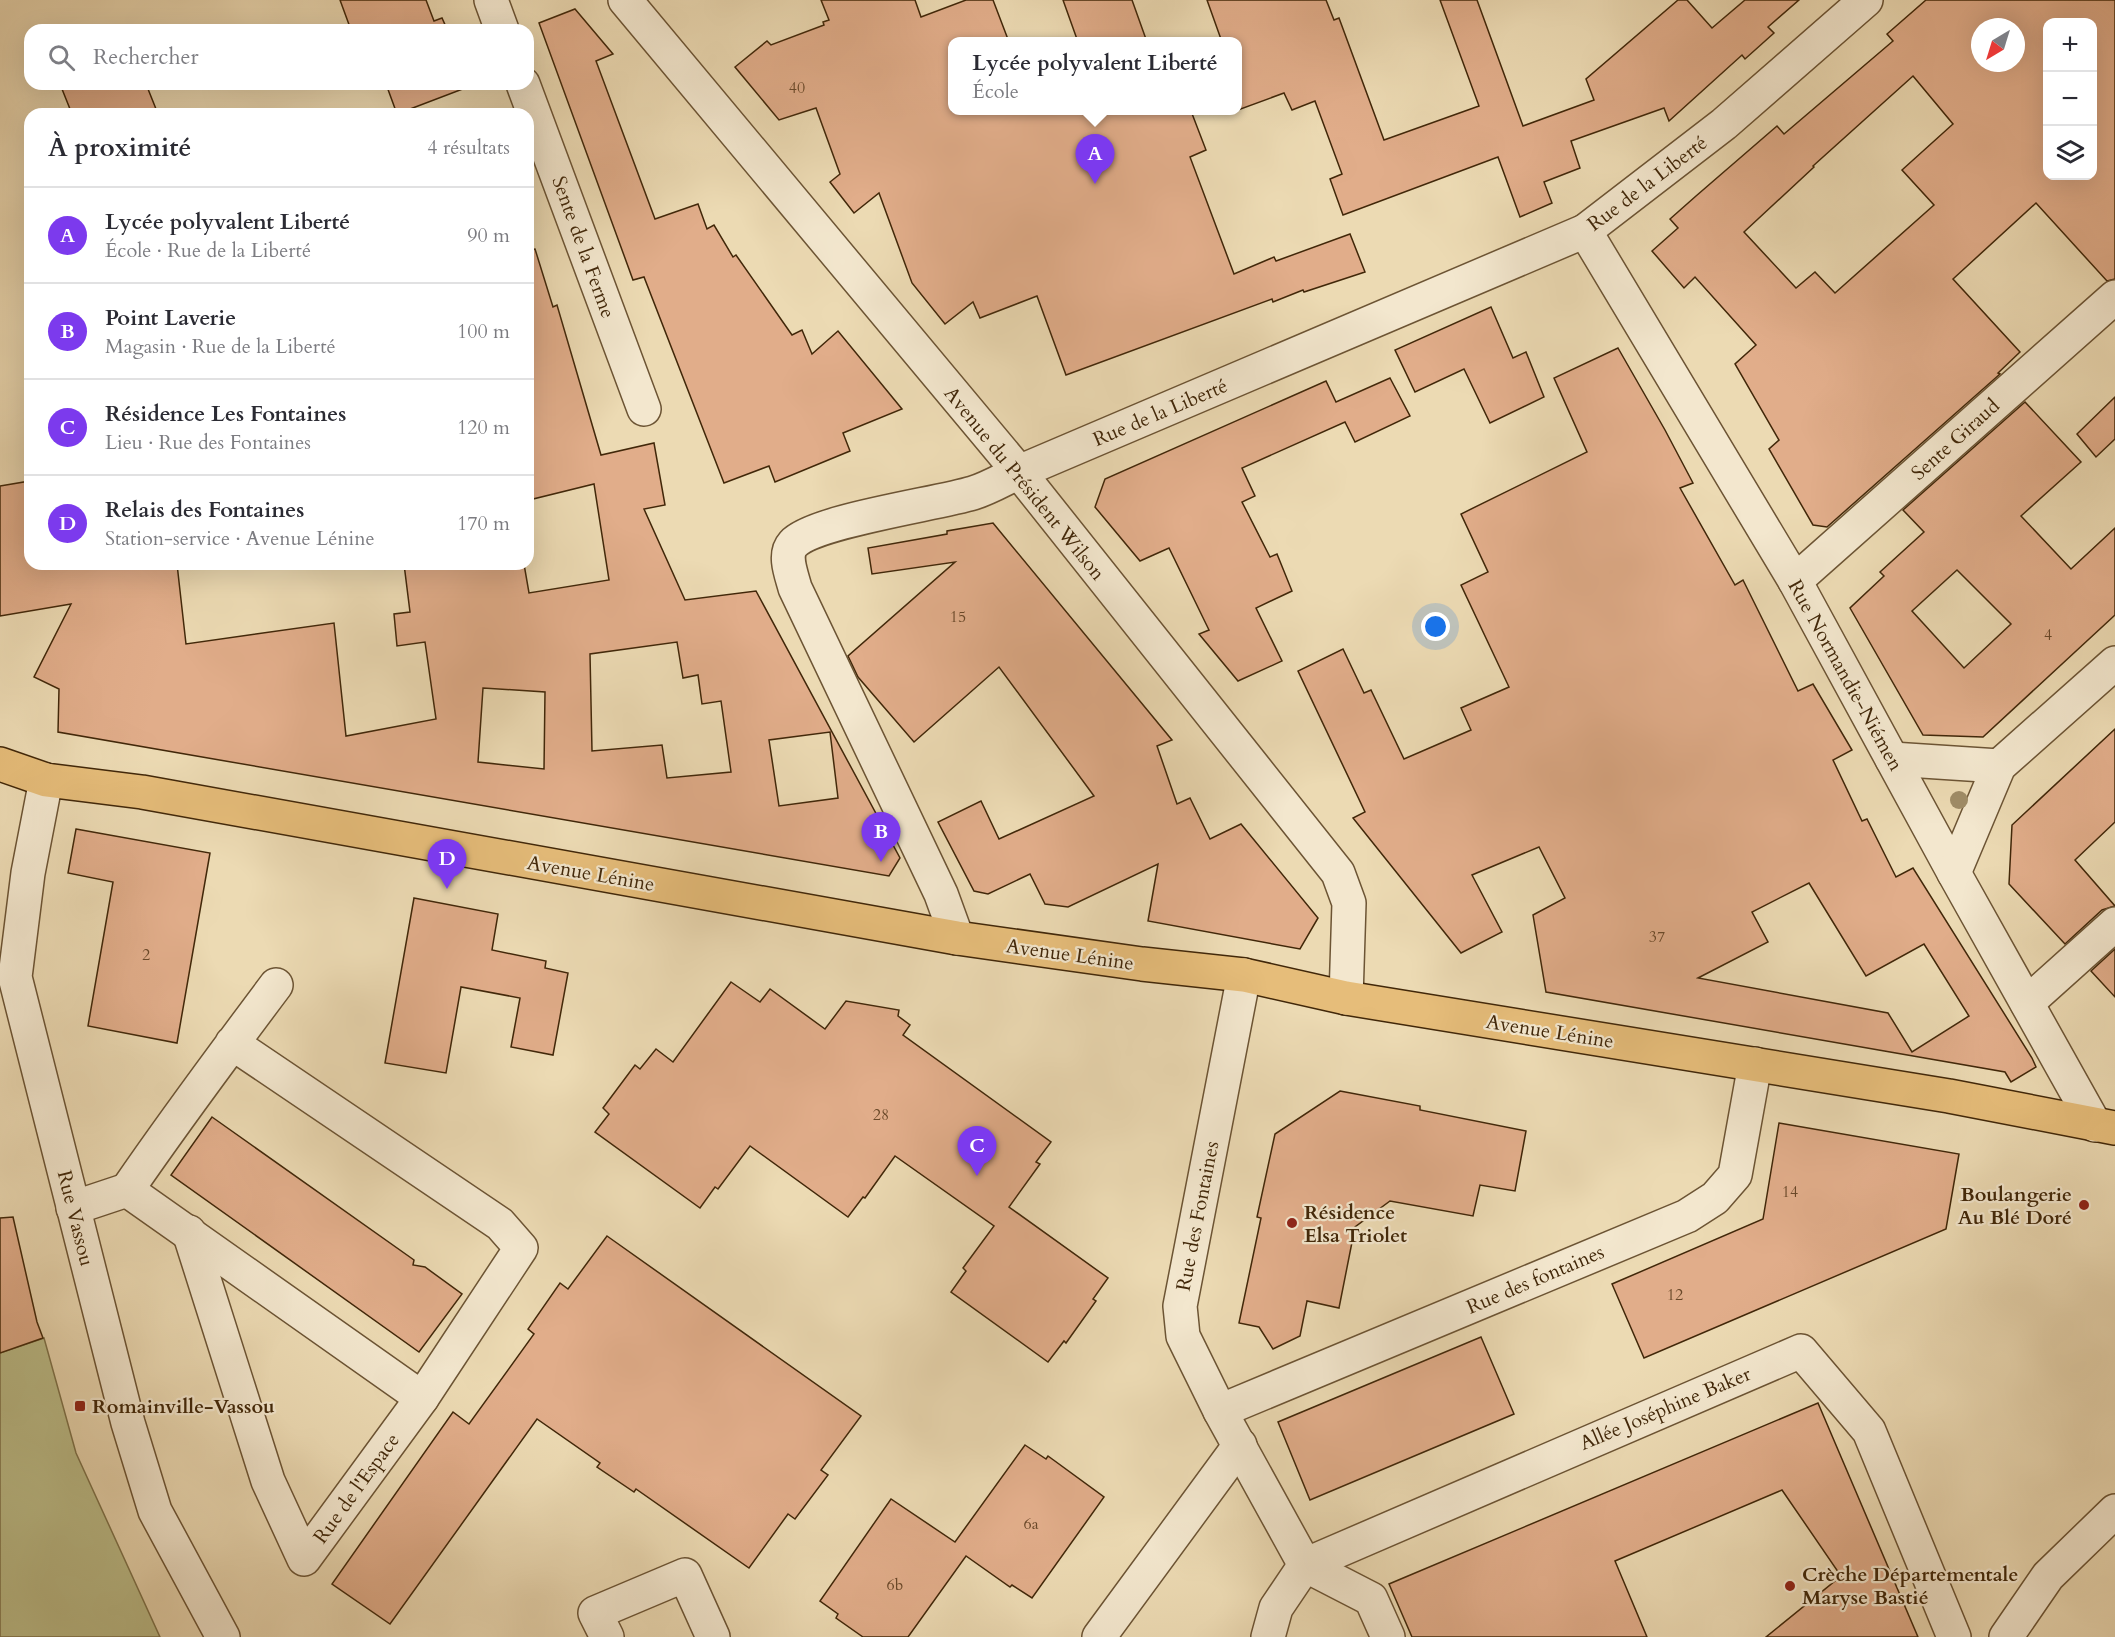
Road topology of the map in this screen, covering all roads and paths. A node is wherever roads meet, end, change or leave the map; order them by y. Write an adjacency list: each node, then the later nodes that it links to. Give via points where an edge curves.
1 (491, 0): 4 (street)
2 (626, 0): 11 (street, Avenue du Président Wilson)
3 (1866, 0): 8 (street, Rue de la Liberté, via 1724,124)
4 (500, 24)
5 (525, 90): 6 (street, Sente de la Ferme)
6 (532, 108)
7 (534, 114): 10 (street, Sente de la Ferme)
8 (1585, 231): 11 (street, Rue de la Liberté); 12 (street, Rue Normandie-Niémen)
9 (2115, 297): 12 (street, Sente Giraud)
10 (644, 409)
11 (1019, 472): 20 (street, Rue de la Liberté, via 972,493 844,522 801,536 791,546 789,556 795,588 941,894); 23 (street, Avenue du Président Wilson, via 1338,873 1349,903)
12 (1795, 581): 14 (street, Rue Normandie-Niémen)
13 (2115, 663): 16 (street)
14 (1892, 759): 16 (street); 18 (street, Rue Normandie-Niémen)
15 (0, 764): 17 (main road, Avenue Lénine)
16 (1999, 766): 18 (street)
17 (46, 780): 20 (main road, Avenue Lénine, via 142,792); 29 (street, Rue Vassou, via 28,873 15,977)
18 (1954, 873): 24 (street, Rue Normandie-Niémen)
19 (2115, 924): 24 (street)
20 (957, 938): 21 (main road, Avenue Lénine)
21 (1244, 975): 23 (main road, Avenue Lénine); 32 (street, Rue des Fontaines, via 1180,1306 1183,1336)
22 (276, 985): 25 (street)
23 (1346, 998): 26 (main road, Avenue Lénine)
24 (2027, 1003): 27 (street, Rue Normandie-Niémen)
25 (232, 1043): 28 (street); 31 (street, Rue de l'Espace, via 500,1224 521,1248)
26 (1755, 1064): 27 (main road, Avenue Lénine); 32 (street, Rue des fontaines, via 1735,1175 1715,1198 1687,1216)
27 (2105, 1126)
28 (127, 1190): 29 (street); 30 (street)
29 (73, 1208): 36 (street, Rue Vassou, via 154,1511)
30 (189, 1232): 31 (street); 31 (street, Rue de l'Espace, via 268,1481 304,1559)
31 (422, 1398)
32 (1221, 1411): 33 (street, Rue des Fontaines)
33 (1240, 1445): 35 (street, Rue des Fontaines); 39 (street)
34 (2115, 1511): 43 (street, via 2048,1576)
35 (1305, 1565): 40 (street, via 1276,1608); 41 (street, via 1371,1599); 42 (street, Allée Joséphine Baker, via 1801,1351 1869,1431)
36 (223, 1637)
37 (607, 1637): 38 (street, via 595,1613 685,1575)
38 (713, 1637)
39 (1099, 1637)
40 (1268, 1637)
41 (1388, 1637)
42 (1953, 1637)
43 (2006, 1637)

